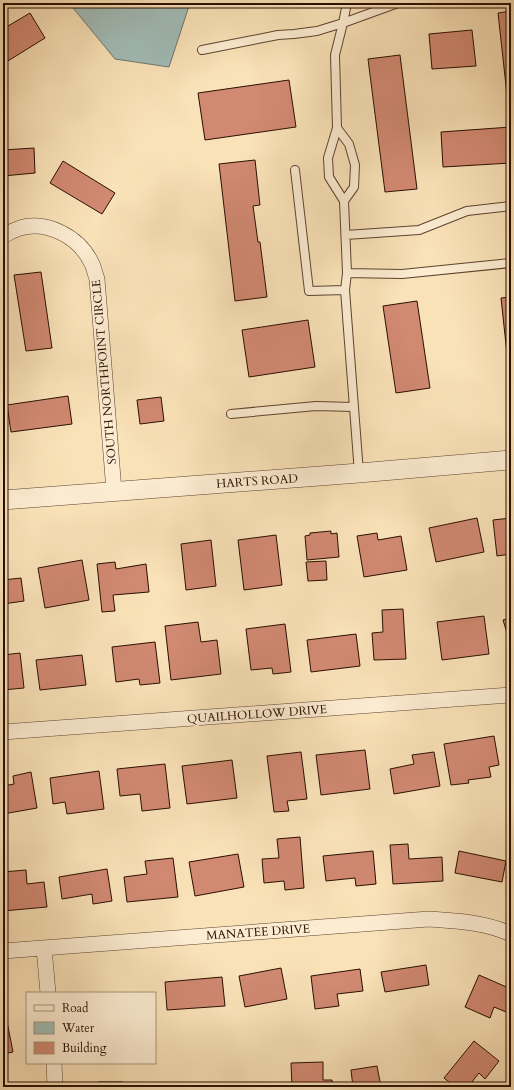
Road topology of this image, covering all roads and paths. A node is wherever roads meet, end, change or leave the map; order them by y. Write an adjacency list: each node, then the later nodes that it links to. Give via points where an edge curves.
1 (347, 3): 3 (lane)
2 (398, 3): 3 (lane)
3 (342, 23): 4 (lane, via 317,31 278,35); 5 (lane, via 335,55)
4 (202, 50)
5 (337, 128): 7 (lane, via 328,158 329,177); 7 (lane, via 349,144 355,165 354,187)
6 (296, 170): 13 (lane, via 309,291)
7 (344, 201): 9 (lane)
8 (511, 206): 9 (lane, via 467,211 419,230)
9 (346, 235): 12 (lane)
10 (3, 236): 18 (street, SOUTH NORTHPOINT CIRCLE, via 20,228 42,226 62,232 79,245 91,261 97,279)
11 (511, 263): 12 (lane, via 402,274)
12 (347, 273): 13 (lane)
13 (345, 290): 14 (lane)
14 (353, 407): 15 (lane, via 316,406); 17 (lane)
15 (231, 414)
16 (511, 460): 17 (street, HARTS ROAD)
17 (359, 473): 18 (street, HARTS ROAD)
18 (114, 492): 19 (street, HARTS ROAD)
19 (3, 500)
20 (511, 695): 21 (street, QUAILHOLLOW DRIVE)
21 (3, 732)
22 (511, 934): 23 (street, MANATEE DRIVE, via 482,924 428,919)
23 (44, 948): 24 (street, MANATEE DRIVE); 25 (street)
24 (3, 951)
25 (48, 992)
26 (54, 1064): 27 (street)
27 (55, 1087)

